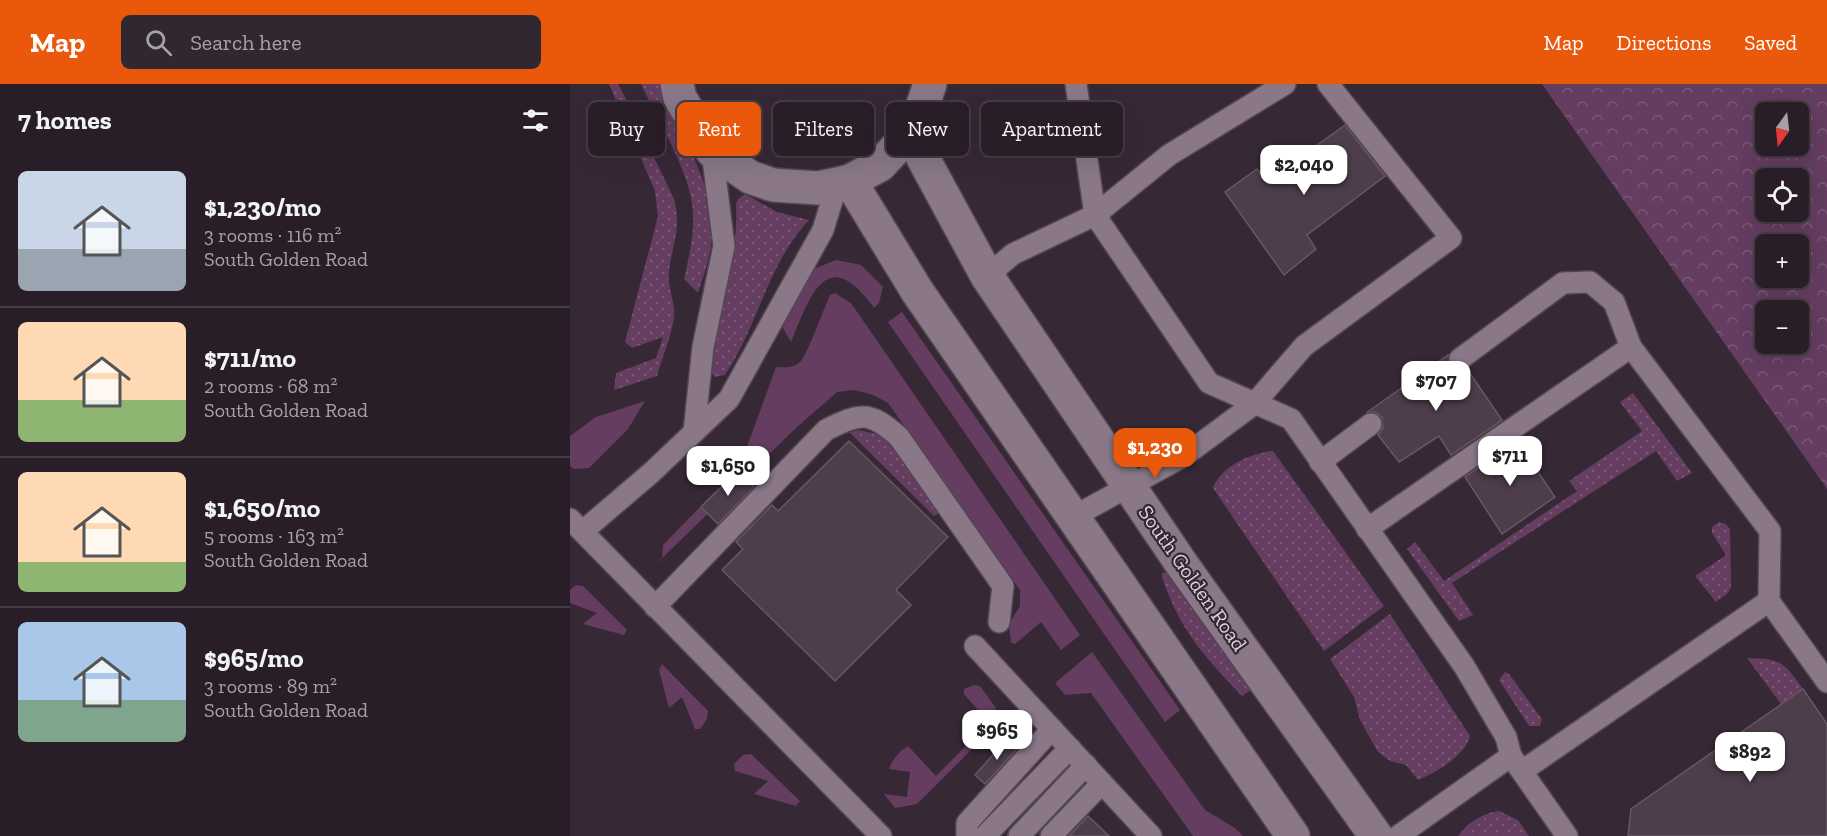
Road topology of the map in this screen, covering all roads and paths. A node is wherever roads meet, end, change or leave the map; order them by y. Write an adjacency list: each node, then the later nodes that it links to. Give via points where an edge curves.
1 (677, 84): 6 (main road)
2 (930, 84): 7 (main road)
3 (1076, 84): 13 (lane)
4 (1285, 84): 13 (lane, via 1169,155)
5 (1328, 84): 17 (lane, via 1451,238 1304,346)
6 (682, 102)
7 (924, 102)
8 (713, 156): 19 (lane, via 724,246 703,347)
9 (719, 156): 12 (main road, via 750,177 773,185 818,188)
10 (889, 156): 12 (main road, via 880,165)
11 (922, 156): 14 (main road, South Golden Road)
12 (843, 183): 19 (lane, via 823,230 729,399); 22 (main road)
13 (1095, 215): 14 (lane, via 1012,254); 17 (lane, via 1209,383)
14 (987, 276): 21 (main road, South Golden Road)
15 (1631, 347): 16 (lane, via 1614,302 1590,282 1563,283); 24 (lane); 25 (lane, via 1770,531)
16 (1460, 359)
17 (1254, 404): 20 (lane, via 1291,419); 21 (lane, via 1184,456)
18 (1371, 424): 20 (lane)
19 (694, 432): 23 (lane, via 651,473)
20 (1320, 462): 24 (lane)
21 (1130, 486): 22 (lane); 42 (main road, South Golden Road)
22 (1073, 517): 41 (main road)
23 (576, 525): 26 (lane)
24 (1367, 529): 32 (lane, via 1464,666 1506,737)
25 (1769, 602): 29 (lane); 32 (lane)
26 (655, 607): 27 (lane, via 826,430 853,416 880,419 906,446 1003,586); 36 (lane)
27 (999, 622)
28 (975, 646): 30 (lane)
29 (1827, 682)
30 (1053, 729): 31 (lane); 37 (lane, via 966,823)
31 (1070, 748): 33 (lane); 38 (lane)
32 (1516, 764): 43 (lane); 44 (lane)
33 (1086, 765): 34 (lane); 39 (lane)
34 (1102, 783): 35 (lane); 40 (lane)
35 (1142, 832)
36 (881, 836)
37 (967, 836)
38 (985, 836)
39 (1019, 836)
40 (1051, 836)
41 (1293, 836)
42 (1376, 836)
43 (1398, 836)
44 (1567, 836)

